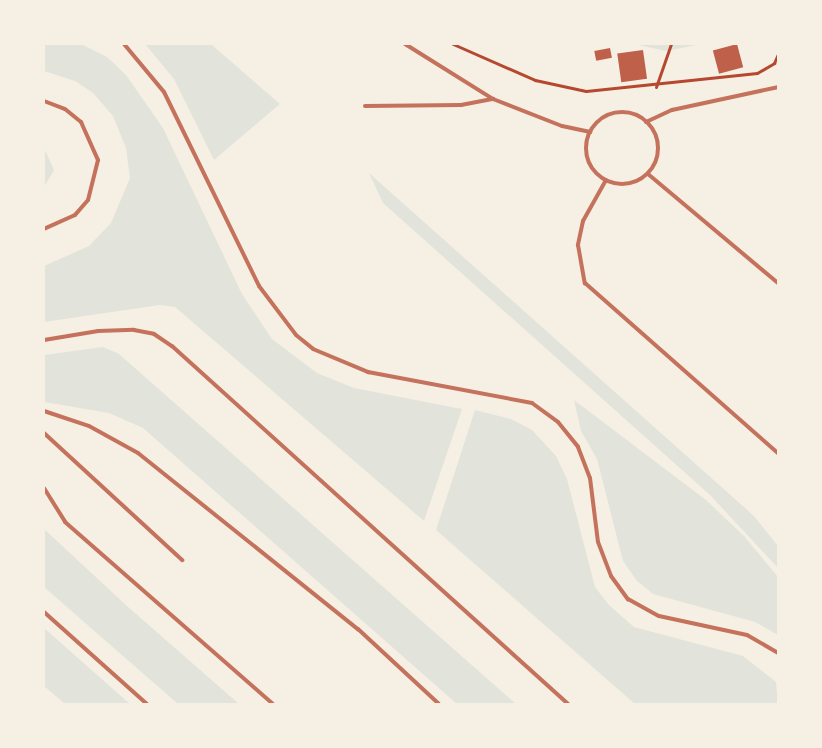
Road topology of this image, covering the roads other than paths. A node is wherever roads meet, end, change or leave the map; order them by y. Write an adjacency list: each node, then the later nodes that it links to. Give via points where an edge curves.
1 (124, 44): 20 (lane, via 164,92 259,286 296,335 313,349 368,372 532,403 558,422 578,447 590,478 598,542 611,576 628,599 659,616 748,635)
2 (405, 44): 4 (lane)
3 (778, 87): 7 (lane, via 672,110)
4 (493, 98): 6 (lane, via 461,105); 8 (lane, via 562,126)
5 (44, 101): 11 (lane, via 65,109 81,122 98,160 88,200 75,216)
6 (365, 106)
7 (646, 122): 8 (lane, via 620,112 608,115); 9 (lane, via 658,140 658,152)
8 (590, 132): 10 (lane, via 590,165)
9 (648, 174): 10 (lane, via 627,184); 12 (lane)
10 (606, 180): 16 (lane, via 583,221 578,246 586,283)
11 (44, 229)
12 (778, 283)
13 (44, 340): 24 (lane, via 98,331 134,330 154,334 172,346)
14 (44, 411): 23 (lane, via 89,426 138,452 358,629)
15 (44, 432): 18 (lane)
16 (778, 453)
17 (44, 488): 22 (lane, via 64,522)
18 (182, 560)
19 (44, 612): 21 (lane)
20 (778, 653)
21 (147, 704)
22 (273, 704)
23 (439, 704)
24 (568, 704)

